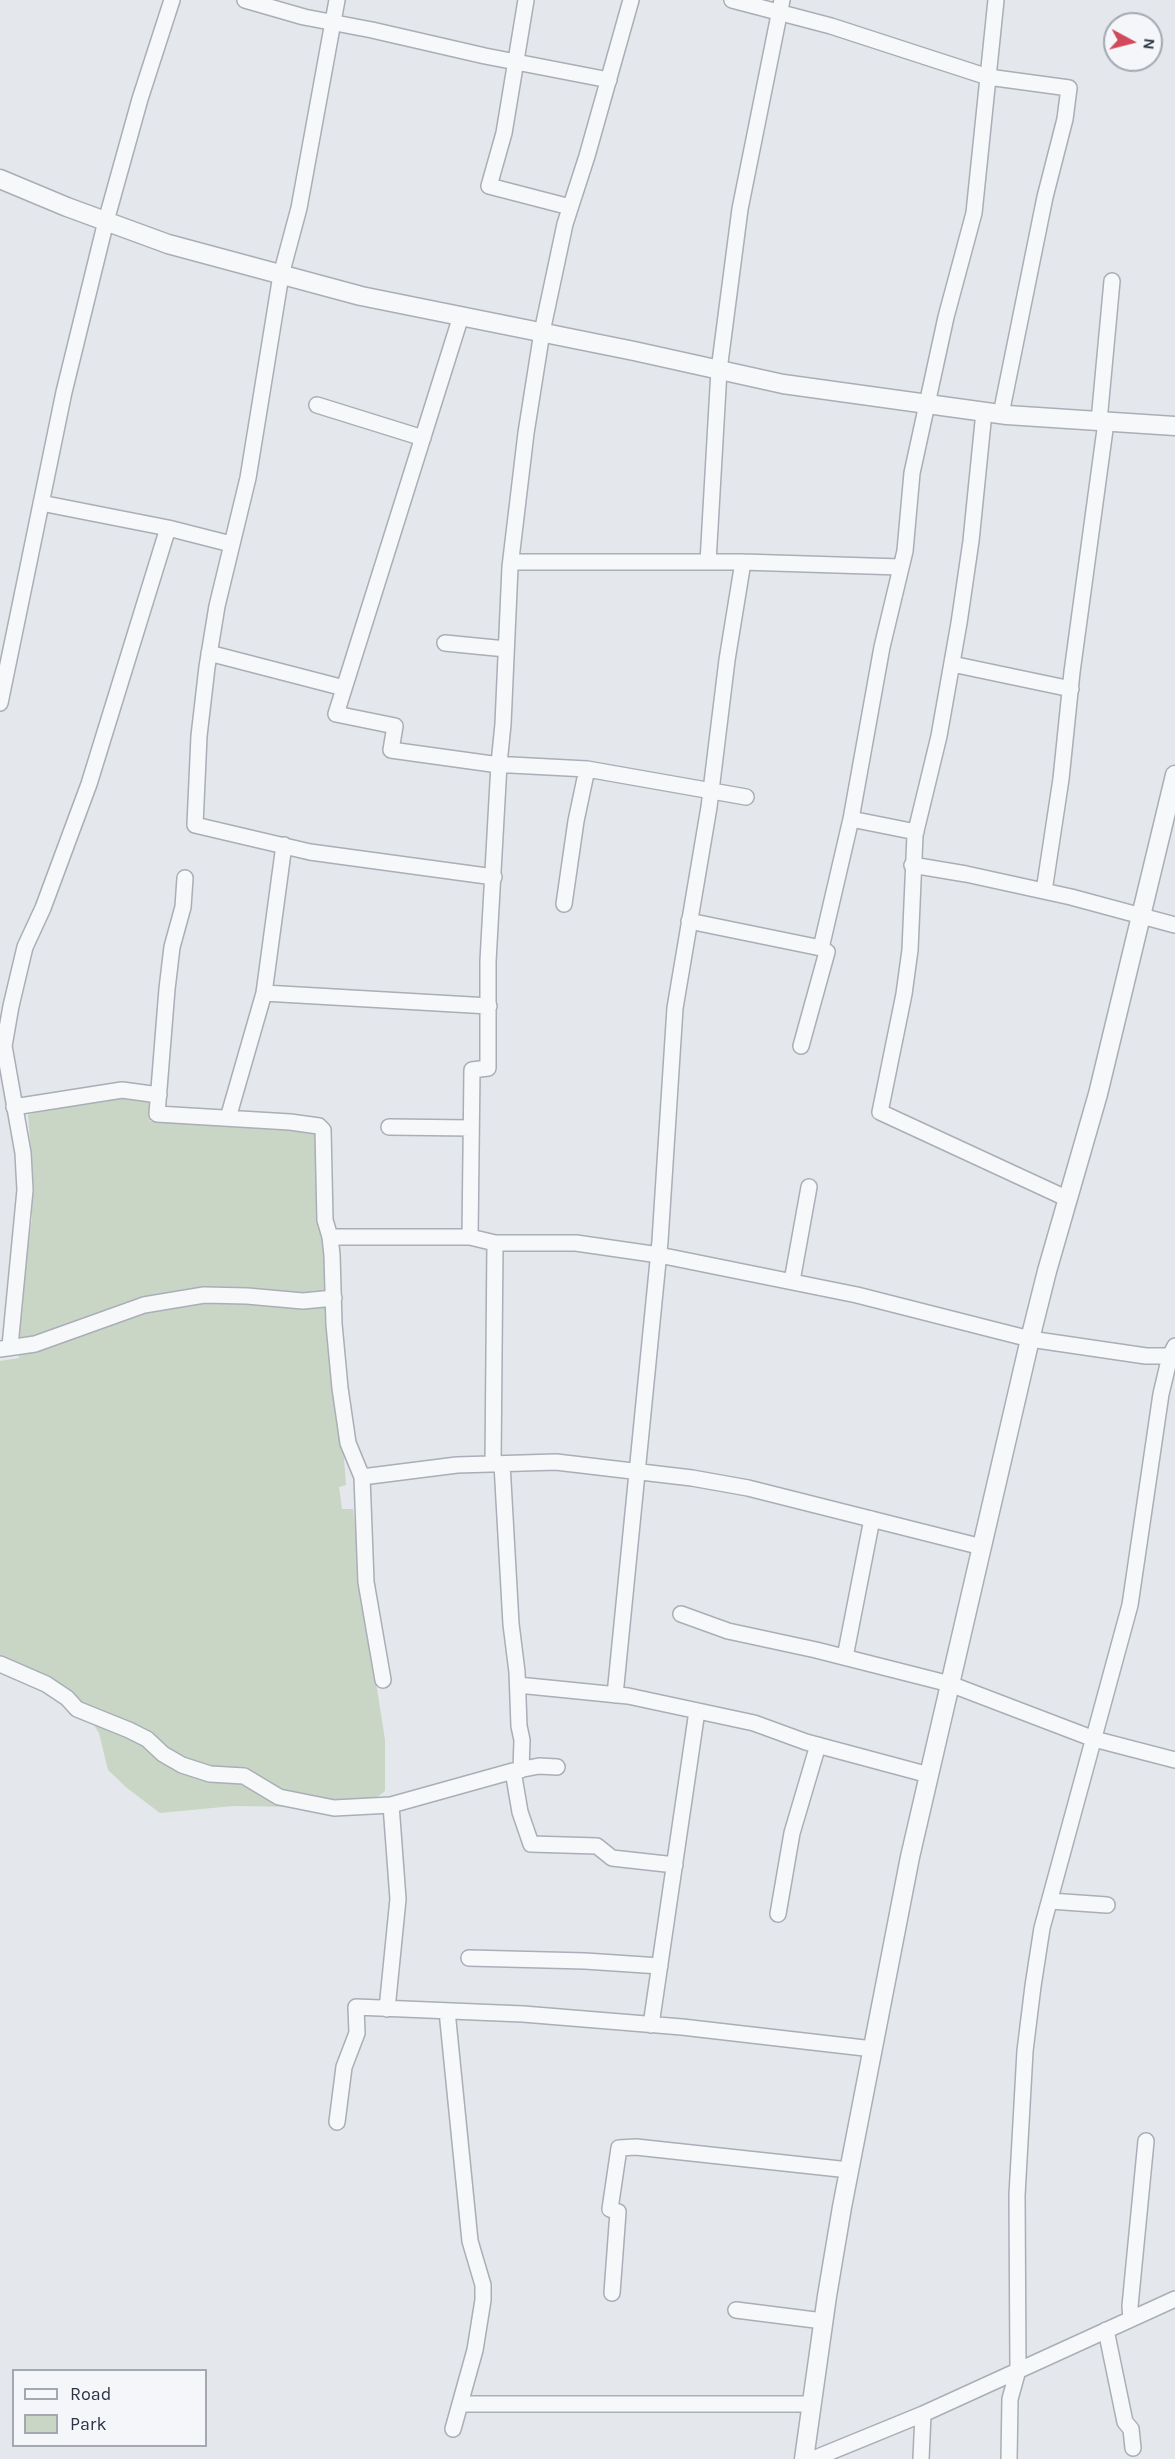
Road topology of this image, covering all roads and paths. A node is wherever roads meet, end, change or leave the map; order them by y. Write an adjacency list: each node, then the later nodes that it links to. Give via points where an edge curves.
1 (172, 0): 15 (street)
2 (245, 0): 9 (street)
3 (337, 0): 9 (street)
4 (526, 0): 10 (street)
5 (632, 0): 12 (street)
6 (732, 0): 8 (street)
7 (996, 0): 11 (street)
8 (781, 6): 11 (street, via 831,27); 20 (street, via 740,209)
9 (332, 22): 10 (street); 16 (street, via 299,208)
10 (515, 63): 12 (street); 14 (street, via 504,133 489,186)
11 (988, 77): 22 (street, via 974,213); 23 (street, via 1069,88 1065,119)
12 (609, 80): 14 (street)
13 (0, 179): 15 (street)
14 (570, 207): 19 (street)
15 (106, 221): 16 (street, via 168,244); 27 (street)
16 (281, 275): 18 (street); 29 (street, via 248,478)
17 (1112, 281): 24 (street)
18 (461, 316): 19 (street); 26 (street)
19 (542, 332): 20 (street); 31 (street)
20 (719, 369): 22 (street, via 783,384); 32 (street)
21 (317, 405): 26 (street)
22 (927, 405): 23 (street); 33 (street, via 912,473)
23 (992, 413): 24 (street); 37 (street)
24 (1102, 422): 25 (street); 39 (street)
25 (1175, 426)
26 (423, 438): 38 (street)
27 (41, 503): 28 (street); 40 (street)
28 (168, 528): 29 (street); 60 (street, via 89,784 25,947)
29 (231, 544): 36 (street)
30 (743, 561): 32 (street); 33 (street); 44 (street)
31 (511, 562): 32 (street); 35 (street)
32 (708, 562)
33 (900, 567): 46 (street)
34 (446, 642): 35 (street)
35 (506, 649): 41 (street)
36 (209, 653): 38 (street); 48 (street, via 199,736 195,825)
37 (952, 664): 39 (street); 47 (street)
38 (344, 688): 41 (street, via 336,714 395,726 391,750)
39 (1071, 689): 52 (street)
40 (0, 704)
41 (499, 764): 42 (street); 50 (street)
42 (587, 769): 44 (street); 53 (street)
43 (1175, 775): 54 (street)
44 (710, 791): 45 (street); 55 (street)
45 (746, 797)
46 (851, 819): 47 (street); 57 (street)
47 (916, 832): 49 (street)
48 (284, 845): 50 (street, via 310,852); 58 (street)
49 (912, 865): 52 (street); 68 (street, via 910,950 880,1112)
50 (494, 877): 59 (street)
51 (186, 878): 62 (street, via 172,947)
52 (1044, 891): 54 (street)
53 (564, 904)
54 (1140, 917): 56 (street); 68 (street, via 1098,1094)
55 (689, 921): 57 (street); 72 (street, via 675,1008)
56 (1175, 926)
57 (821, 948): 61 (street, via 827,952)
58 (264, 993): 59 (street); 64 (street)
59 (489, 1006): 66 (street, via 488,1068 472,1070)
60 (3, 1033): 63 (street)
61 (801, 1046)
62 (159, 1095): 63 (street, via 122,1090); 64 (street, via 157,1114)
63 (14, 1107): 76 (street, via 24,1153 24,1190)
64 (228, 1118): 69 (street, via 322,1127 325,1220)
65 (389, 1126): 66 (street)
66 (471, 1128): 70 (street)
67 (808, 1187): 73 (street)
68 (1068, 1199): 75 (street)
69 (330, 1237): 70 (street); 74 (street)
70 (470, 1237): 71 (street)
71 (495, 1243): 72 (street, via 576,1243); 78 (street)
72 (659, 1255): 73 (street); 79 (street)
73 (792, 1281): 75 (street)
74 (334, 1298): 76 (street, via 303,1301 204,1295 144,1305 35,1344); 80 (street, via 348,1443)
75 (1030, 1339): 77 (street, via 1146,1356); 82 (street)
76 (5, 1348)
77 (1173, 1353): 91 (street, via 1161,1394 1130,1605)
78 (497, 1464): 79 (street, via 556,1462); 80 (street); 88 (street)
79 (639, 1473): 81 (street, via 748,1488); 89 (street)
80 (362, 1477): 86 (street, via 366,1582)
81 (872, 1519): 82 (street); 84 (street)
82 (982, 1547): 87 (street)
83 (681, 1614): 84 (street, via 728,1631)
84 (845, 1657): 87 (street)
85 (0, 1664): 97 (street, via 46,1684 76,1709 147,1739 162,1754 182,1765 210,1774 244,1776 279,1797 334,1808)
86 (383, 1680)
87 (950, 1684): 91 (street); 96 (street)
88 (518, 1685): 89 (street); 95 (street, via 522,1740)
89 (615, 1695): 90 (street)
90 (697, 1711): 92 (street, via 754,1723); 98 (street)
91 (1094, 1739): 93 (street); 99 (street)
92 (818, 1745): 96 (street); 101 (street, via 792,1833)
93 (1175, 1760)
94 (557, 1767): 95 (street)
95 (517, 1770): 97 (street); 98 (street, via 520,1812 531,1844 597,1846 612,1858)
96 (929, 1774): 107 (street)
97 (391, 1805): 104 (street, via 398,1899)
98 (675, 1865): 103 (street)
99 (1050, 1902): 100 (street); 117 (street, via 1042,1928 1025,2051 1017,2195)
100 (1107, 1905)
101 (778, 1914)
102 (469, 1958): 103 (street)
103 (660, 1966): 106 (street)
104 (387, 2009): 105 (street); 108 (street, via 356,2007 357,2033 344,2067)
105 (447, 2011): 106 (street); 118 (street, via 470,2241 483,2285 475,2350)
106 (651, 2025): 107 (street)
107 (873, 2049): 110 (street)
108 (337, 2122)
109 (1146, 2141): 114 (street)
110 (849, 2170): 111 (street, via 619,2148 610,2209 618,2212); 115 (street)
111 (612, 2293)
112 (1175, 2299): 114 (street)
113 (735, 2310): 115 (street)
114 (1131, 2319): 116 (street)
115 (823, 2321): 119 (street)
116 (1106, 2330): 117 (street); 122 (street)
117 (1018, 2370): 120 (street); 126 (street, via 1010,2399)
118 (460, 2404): 119 (street); 121 (street)
119 (812, 2404): 123 (street)
120 (923, 2415): 124 (street); 125 (street)
121 (453, 2429)
122 (1133, 2448)
123 (804, 2459)
124 (813, 2459)
125 (921, 2459)
126 (1009, 2459)

